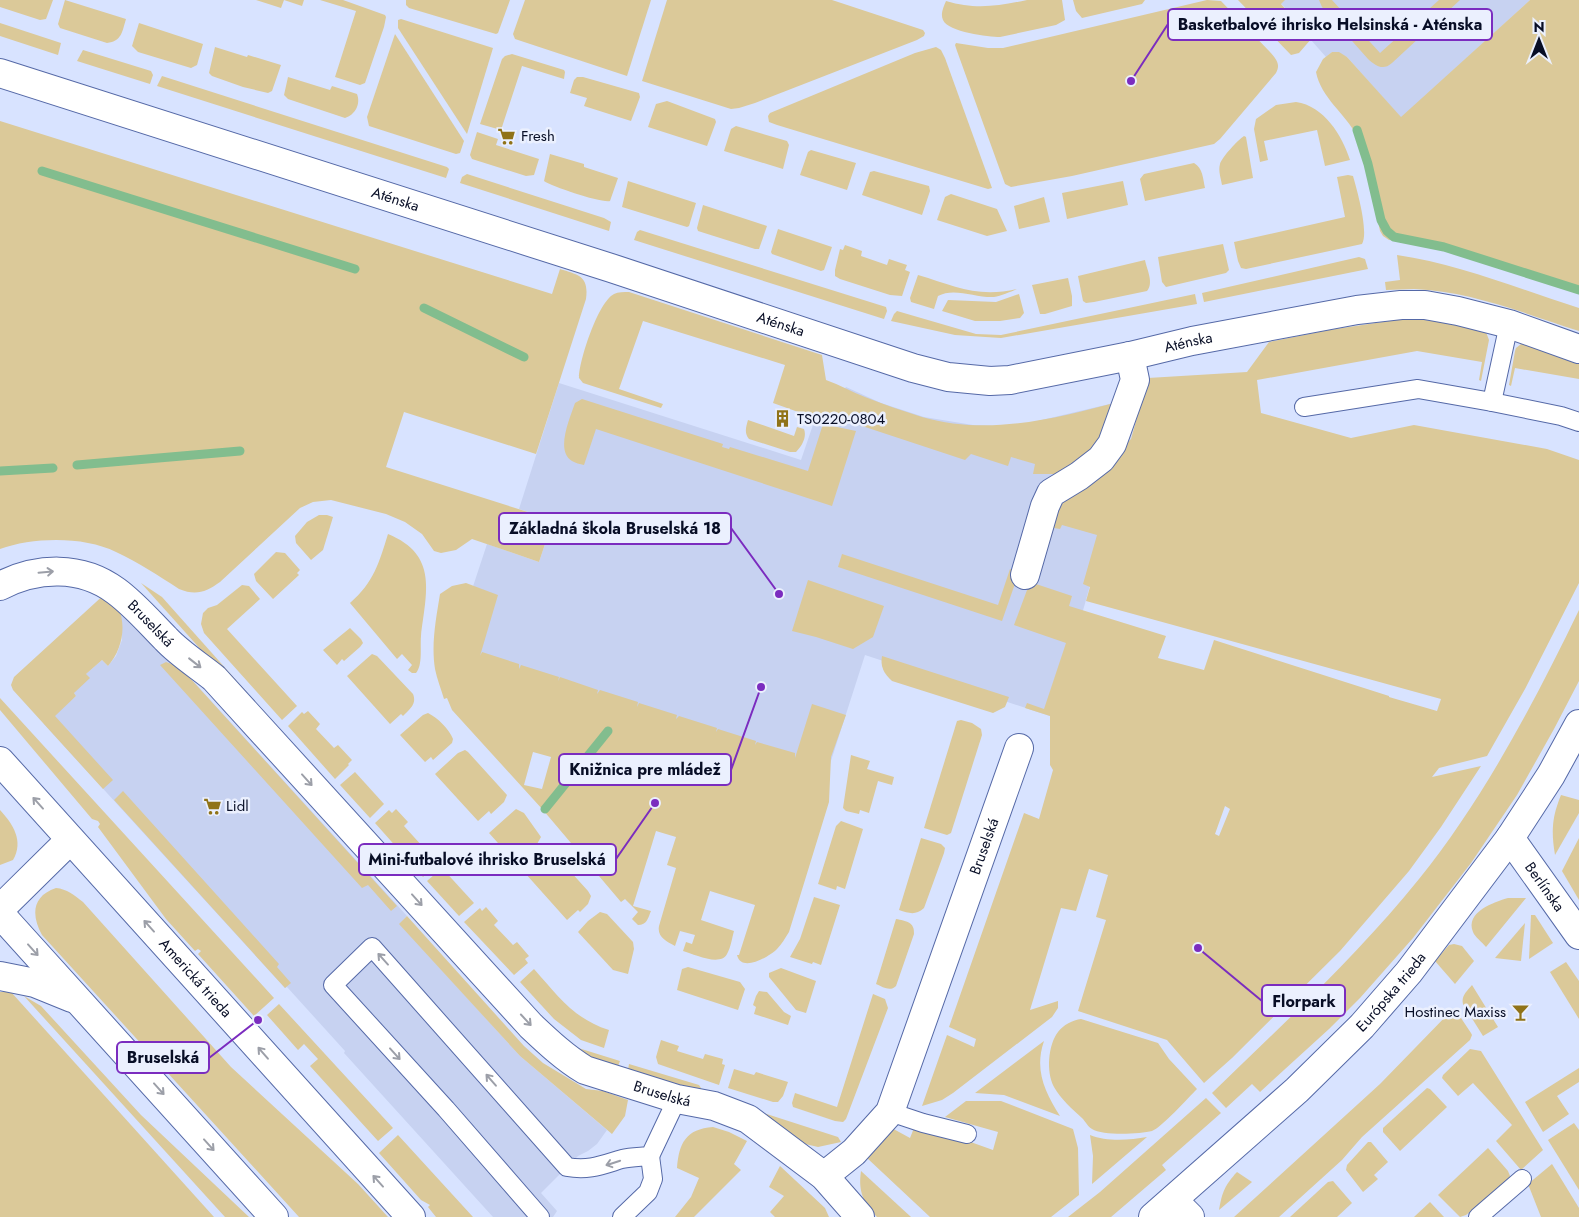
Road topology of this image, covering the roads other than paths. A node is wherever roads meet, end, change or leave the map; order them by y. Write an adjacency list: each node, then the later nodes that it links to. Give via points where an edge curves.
1 (0, 73): 4 (street, Aténska, via 929,373 990,382)
2 (1509, 324): 3 (street, Aténska); 4 (street, Aténska, via 1442,307 1401,305 1202,339); 5 (lane)
3 (1579, 349)
4 (1130, 356): 8 (street, via 1135,380 1112,444 1101,459 1051,493)
5 (1492, 402): 6 (lane, via 1418,389); 7 (lane)
6 (1304, 407)
7 (1579, 422)
8 (1025, 575)
9 (0, 586): 20 (street, Bruselská, one-way to 20, via 32,573 52,571 86,575 117,591 167,641 214,678 531,1026 553,1046 585,1070)
10 (1579, 724): 13 (street, Európska trieda)
11 (1019, 748): 21 (street, Bruselská)
12 (0, 761): 14 (street, Americká trieda, one-way to 12)
13 (1510, 838): 17 (street, Berlínska); 26 (street, Európska trieda, via 1408,972 1362,1026)
14 (70, 840): 15 (street); 28 (street, Americká trieda, one-way to 14)
15 (0, 909)
16 (0, 914): 19 (street, one-way to 19)
17 (1579, 935)
18 (0, 976): 19 (street, via 35,983)
19 (79, 1001): 27 (street, one-way to 27)
20 (677, 1099): 23 (lane); 24 (street, Bruselská, via 714,1106 748,1119)
21 (890, 1112): 22 (lane); 24 (street, Bruselská, via 854,1152)
22 (967, 1134)
23 (650, 1156): 29 (lane, one-way to 29, via 581,1170 567,1167 372,948 333,985); 30 (lane, via 653,1179 648,1192)
24 (824, 1176): 31 (street, Bruselská)
25 (1522, 1179): 32 (lane)
26 (1172, 1211)
27 (274, 1217)
28 (411, 1217)
29 (540, 1217)
30 (622, 1217)
31 (860, 1217)
32 (1478, 1217)

